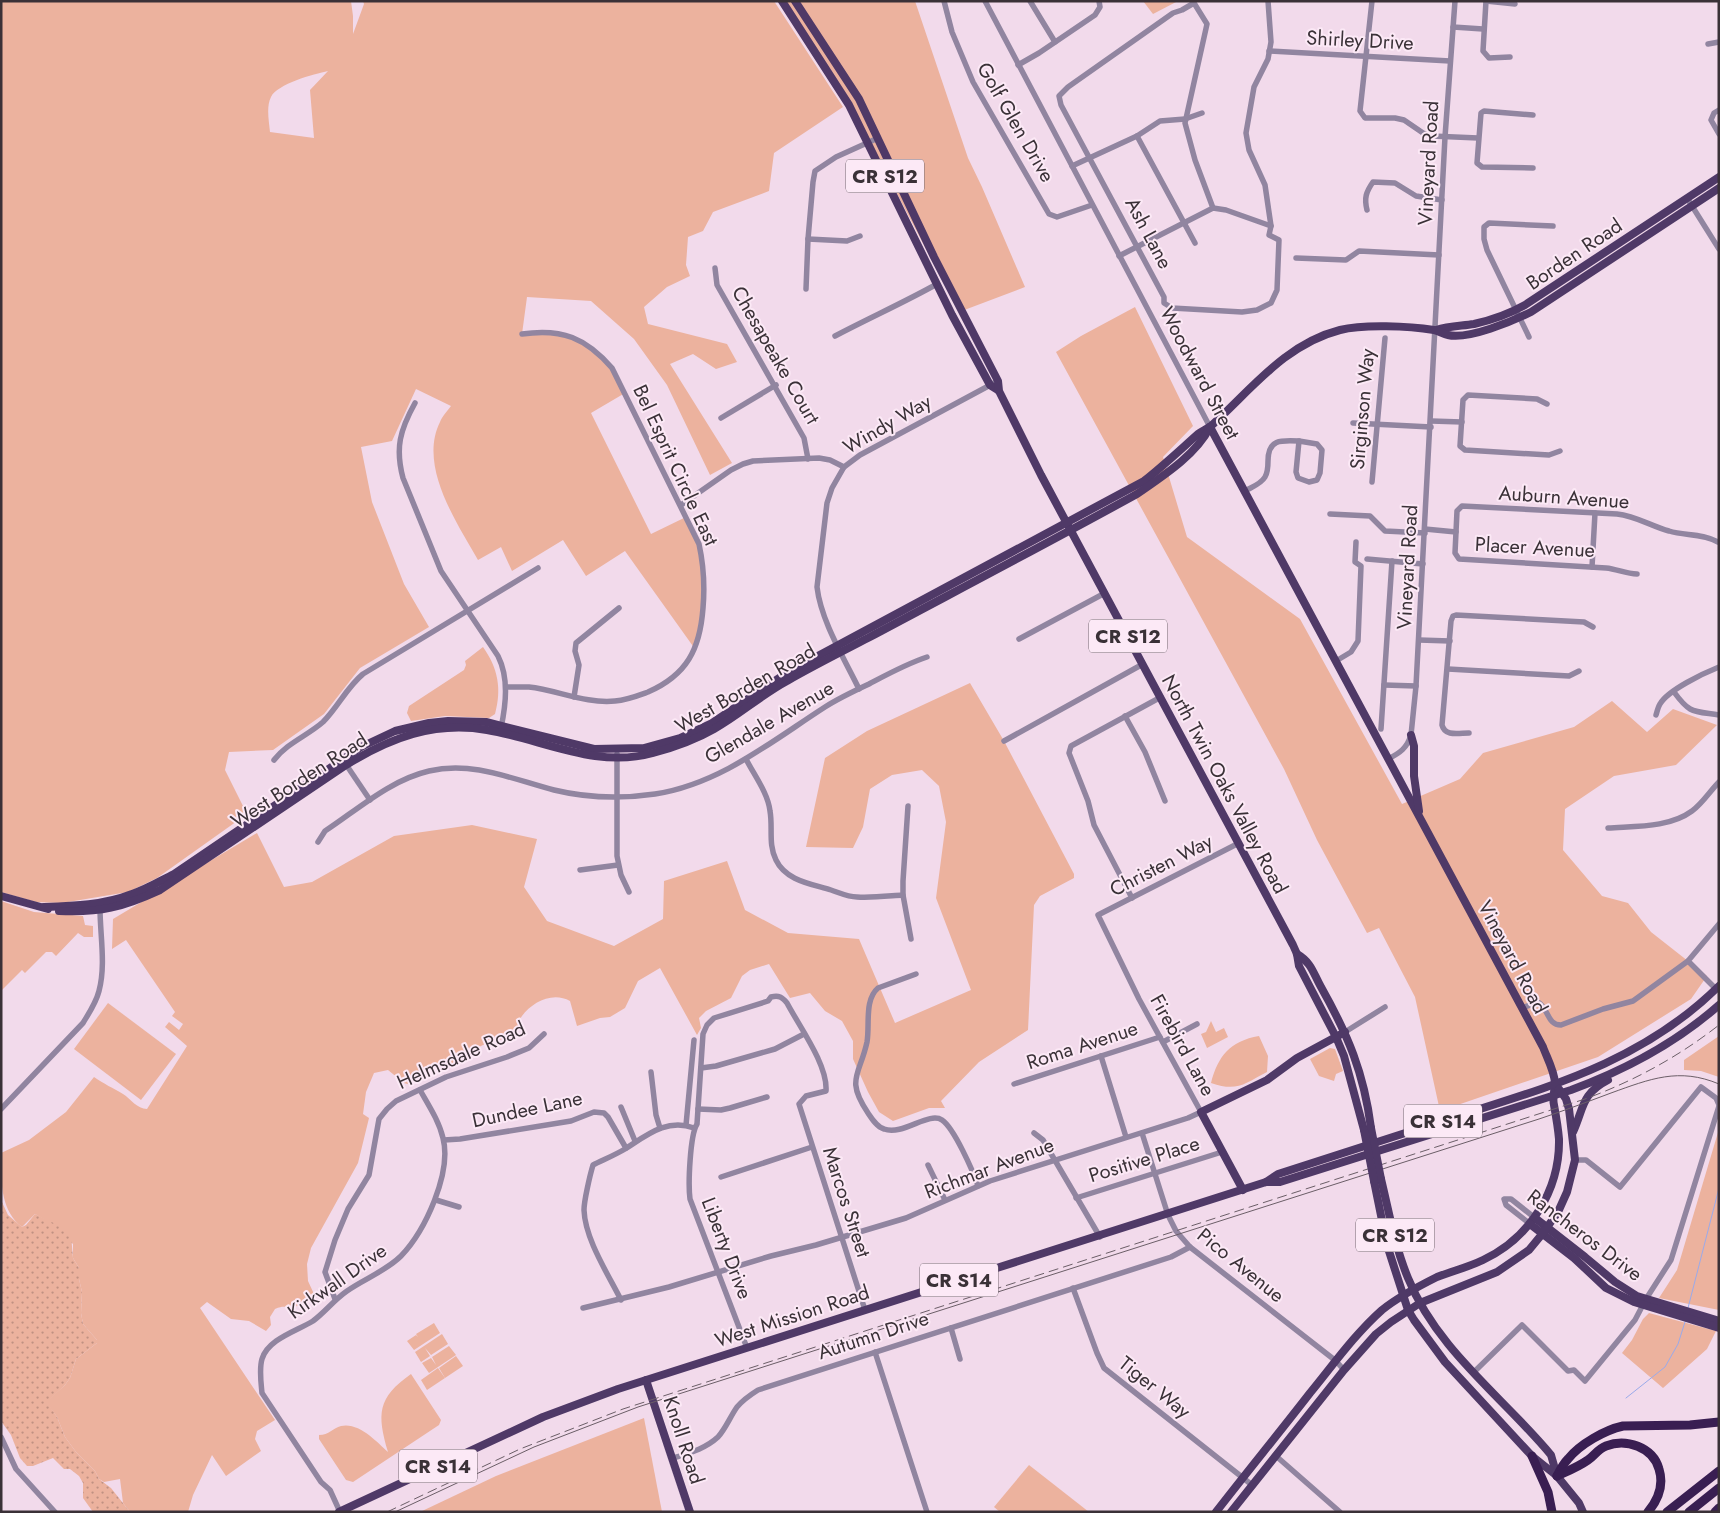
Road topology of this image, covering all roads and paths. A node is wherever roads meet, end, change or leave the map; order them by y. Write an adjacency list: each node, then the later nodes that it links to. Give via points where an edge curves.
1 (782, 1): 31 (main road, CR S12, via 849,105)
2 (795, 1): 29 (main road, North Twin Oaks Valley Road / CR S12, via 859,99)
3 (944, 1): 39 (street, Golf Glen Drive, via 952,32 972,82 1049,214 1057,217)
4 (985, 1): 21 (street, Woodward Street)
5 (1030, 1): 14 (street)
6 (1099, 1): 14 (street, via 1100,7 1095,15)
7 (1268, 1): 17 (street)
8 (1372, 1): 18 (street)
9 (1455, 1): 12 (street, Vineyard Road)
10 (1486, 1): 11 (street); 13 (street)
11 (1515, 4)
12 (1453, 27): 13 (street); 20 (street, Vineyard Road)
13 (1483, 29): 19 (street, via 1485,55 1489,58)
14 (1055, 42): 21 (street)
15 (1719, 42): 16 (street)
16 (1708, 44)
17 (1269, 51): 18 (street, Shirley Drive); 44 (street, via 1254,87 1246,133 1249,150 1265,185)
18 (1367, 56): 20 (street, Shirley Drive); 28 (street, via 1360,111 1365,118 1404,120 1423,133)
19 (1510, 57)
20 (1450, 62): 28 (street, Vineyard Road)
21 (1018, 65): 33 (street, Woodward Street)
22 (1716, 112): 26 (street, via 1711,120)
23 (1202, 113): 25 (street)
24 (1533, 115): 30 (street, via 1484,111 1480,115)
25 (1185, 119): 27 (street, via 1160,121); 32 (street, Ash Lane, via 1207,24 1194,3 1173,12 1059,96); 41 (street, via 1195,160)
26 (1719, 134)
27 (1137, 136): 32 (street); 43 (street)
28 (1446, 137): 30 (street); 38 (street, Vineyard Road)
29 (878, 138): 31 (street); 63 (main road, North Twin Oaks Valley Road / CR S12)
30 (1478, 138): 34 (street, via 1477,163 1482,167)
31 (868, 142): 47 (street, via 815,171); 55 (main road, CR S12)
32 (1089, 158): 33 (street); 49 (street, Ash Lane)
33 (1072, 166): 39 (street, Woodward Street)
34 (1533, 168)
35 (1719, 177): 37 (main road, Borden Road)
36 (1719, 188): 40 (main road, Borden Road)
37 (1687, 198): 40 (street); 57 (main road, Borden Road)
38 (1442, 200): 42 (street, via 1416,196 1396,183 1373,182 1367,190); 51 (street, Vineyard Road)
39 (1092, 205): 52 (street, Woodward Street)
40 (1692, 206): 50 (street); 57 (main road, Borden Road)
41 (1213, 208): 43 (street); 44 (street)
42 (1367, 210)
43 (1184, 221): 48 (street); 49 (street)
44 (1271, 226): 49 (street, Ash Lane, via 1269,235 1279,240 1277,290 1271,303 1257,310 1172,308 1164,302)
45 (1553, 226): 57 (street, via 1489,223 1484,227 1487,250)
46 (860, 236): 47 (street, via 847,241)
47 (808, 239): 56 (street)
48 (1196, 243)
49 (1138, 246): 52 (street)
50 (1719, 249)
51 (1439, 254): 53 (street, via 1359,251 1346,260); 58 (street, Vineyard Road)
52 (1119, 256): 74 (street, Woodward Street)
53 (1296, 258)
54 (715, 268): 64 (street, Chesapeake Court, via 717,285)
55 (936, 284): 60 (street); 65 (main road, CR S12)
56 (806, 290)
57 (1518, 314): 58 (main road, Borden Road); 61 (street)
58 (1436, 330): 73 (street, Vineyard Road); 74 (main road, Borden Road, via 1362,326 1320,336 1291,352)
59 (522, 334): 81 (street, Bel Esprit Circle East, via 552,332 568,335 600,354 612,368)
60 (835, 336)
61 (1529, 337)
62 (1385, 338): 72 (street, Sirginson Way)
63 (998, 381): 65 (street, Windy Way); 66 (main road, North Twin Oaks Valley Road / CR S12)
64 (776, 385): 69 (street); 77 (street, Chesapeake Court, via 804,438)
65 (990, 385): 66 (main road, CR S12); 78 (street, Windy Way, via 860,455)
66 (998, 390): 84 (main road, North Twin Oaks Valley Road / CR S12)
67 (415, 403): 97 (street, via 400,436 399,464 434,557)
68 (1547, 404): 70 (street, via 1537,399 1468,395 1463,400)
69 (721, 418)
70 (1462, 422): 73 (street); 76 (street, via 1460,446 1465,450 1549,455)
71 (1353, 423): 72 (street)
72 (1377, 424): 73 (street); 79 (street, Sirginson Way)
73 (1431, 424): 85 (street, Vineyard Road)
74 (1210, 427): 80 (main road, Woodward Street); 84 (main road, Borden Road, via 1165,469 1125,496)
75 (1299, 442): 75 (street, via 1316,444 1322,450 1317,480 1309,482 1298,478); 80 (street, via 1282,440 1273,444 1268,453 1265,477)
76 (1560, 451)
77 (808, 459): 78 (street, Windy Way, via 830,460); 81 (street, Windy Way, via 743,464)
78 (844, 467): 102 (street, via 827,503 817,587 819,601)
79 (1372, 482)
80 (1245, 491): 104 (main road, Woodward Street)
81 (681, 505): 114 (street, Bel Esprit Circle East, via 699,544 704,565 701,628 695,649 676,676 634,698 602,702)
82 (1595, 512): 86 (street, Auburn Avenue, via 1462,506 1457,511); 88 (street, Auburn Avenue, via 1630,516 1668,531 1708,536); 92 (street)
83 (1330, 514): 85 (street, via 1370,516 1385,531)
84 (1069, 526): 95 (main road, North Twin Oaks Valley Road / CR S12); 102 (main road, West Borden Road, via 953,582)
85 (1425, 531): 86 (street); 91 (street, Vineyard Road)
86 (1456, 532): 92 (street, Placer Avenue, via 1455,553 1459,559)
87 (1356, 542): 104 (street, via 1355,562 1361,566 1358,641 1351,652)
88 (1718, 542)
89 (1367, 559): 90 (street)
90 (1392, 562): 91 (street); 109 (street)
91 (1423, 564): 100 (street, Vineyard Road)
92 (1592, 567): 94 (street, Placer Avenue)
93 (538, 568): 97 (street)
94 (1637, 574)
95 (1105, 593): 99 (street); 105 (main road, North Twin Oaks Valley Road / CR S12)
96 (619, 608): 114 (street, via 576,643 580,665)
97 (467, 610): 111 (street, via 498,656); 127 (street, via 363,674 322,722 282,750)
98 (1593, 628): 101 (street, via 1584,622 1460,615 1453,616 1451,621)
99 (1019, 639)
100 (1419, 640): 101 (street); 110 (street, Vineyard Road)
101 (1450, 641): 107 (street)
102 (839, 649): 112 (street); 124 (main road, West Borden Road, via 771,682 698,730 680,738)
103 (927, 657): 112 (street, Glendale Avenue)
104 (1336, 661): 126 (main road, Woodward Street)
105 (1143, 664): 115 (main road, North Twin Oaks Valley Road / CR S12); 123 (street)
106 (1719, 668): 113 (street, via 1695,677)
107 (1448, 669): 108 (street, via 1569,676); 121 (street, via 1442,725 1448,734)
108 (1579, 671)
109 (1384, 685): 110 (street); 120 (street)
110 (1416, 686): 122 (street, Vineyard Road)
111 (506, 688): 114 (street, Bel Esprit Circle East, via 528,687); 119 (street)
112 (859, 689): 125 (street, Glendale Avenue, via 826,706)
113 (1674, 692): 117 (street, via 1659,704); 118 (street, via 1685,707)
114 (574, 697)
115 (1161, 697): 116 (street); 137 (main road, North Twin Oaks Valley Road / CR S12)
116 (1125, 716): 132 (street, via 1145,752); 143 (street, via 1071,746 1070,756 1094,825)
117 (1656, 716)
118 (1719, 716)
119 (501, 729): 124 (main road, West Borden Road, via 588,756); 128 (main road, West Borden Road, via 463,721 413,726 380,736)
120 (1381, 730)
121 (1468, 733)
122 (1411, 735): 126 (street, via 1403,750); 134 (main road)
123 (1004, 741)
124 (617, 753): 130 (street)
125 (746, 759): 130 (street, Glendale Avenue, via 692,784 657,793); 141 (street, via 770,810 772,852 786,873 797,880 854,897)
126 (1388, 759): 134 (main road, Vineyard Road)
127 (274, 760)
128 (344, 762): 131 (street); 144 (main road, West Borden Road, via 160,890 143,898)
129 (1719, 782): 135 (street, via 1692,811 1673,820 1653,825)
130 (617, 797): 131 (street, Glendale Avenue, via 574,794 488,771 458,768 415,775); 138 (street)
131 (370, 800): 136 (street, Glendale Avenue, via 325,831)
132 (1165, 802)
133 (908, 806): 141 (street)
134 (1420, 818): 154 (main road, Vineyard Road)
135 (1608, 828)
136 (318, 842)
137 (1239, 842): 143 (street, Christen Way); 148 (main road, North Twin Oaks Valley Road / CR S12)
138 (618, 865): 139 (street); 140 (street)
139 (580, 870)
140 (629, 892)
141 (903, 894): 147 (street)
142 (1, 896): 144 (main road, West Borden Road, via 44,907)
143 (1132, 898): 145 (street, Christen Way)
144 (100, 907): 174 (street, via 102,970 93,1008 83,1023)
145 (1098, 915): 161 (street, Firebird Lane)
146 (1719, 924): 149 (street)
147 (911, 939)
148 (1297, 954): 156 (main road, North Twin Oaks Valley Road / CR S12, via 1307,960); 159 (main road, North Twin Oaks Valley Road / CR S12, via 1299,966)
149 (1688, 961): 151 (street); 154 (street, via 1633,1001 1561,1026 1551,1022 1543,1005 1538,1002)
150 (916, 974): 197 (street, via 873,992 867,1042 855,1077 859,1100 875,1123 884,1129 902,1130 923,1121 941,1119 952,1131)
151 (1718, 987): 167 (main road, CR S14, via 1644,1044)
152 (1719, 1005): 163 (main road, CR S14)
153 (1385, 1007): 156 (street, Richmar Avenue)
154 (1522, 1008): 167 (main road, Vineyard Road, via 1543,1047)
155 (1197, 1024): 161 (street, Roma Avenue)
156 (1345, 1032): 159 (main road, Richmar Avenue); 180 (main road, North Twin Oaks Valley Road / CR S12, via 1361,1074)
157 (544, 1034): 168 (street, Helmsdale Road, via 529,1048 446,1077)
158 (804, 1034): 164 (street, via 776,1049); 164 (street, Liberty Drive, via 782,997 771,996 768,1001 714,1018 703,1034); 187 (street, Marcos Street, via 827,1080 826,1090 806,1096 799,1104)
159 (1336, 1037): 176 (main road, Richmar Avenue, via 1297,1058 1267,1080); 180 (main road, North Twin Oaks Valley Road / CR S12)
160 (694, 1040): 177 (street)
161 (1161, 1040): 162 (street, Roma Avenue); 176 (street, Firebird Lane)
162 (1101, 1056): 166 (street, Roma Avenue); 184 (street)
163 (1650, 1056): 169 (main road, CR S14); 183 (main road, via 1592,1091 1579,1111)
164 (701, 1068): 175 (street, Liberty Drive)
165 (651, 1072): 178 (street)
166 (1014, 1084)
167 (1555, 1084): 169 (main road); 170 (main road); 196 (main road, West Mission Road / CR S14, via 1278,1174)
168 (420, 1090): 185 (street, Kirkwall Drive); 213 (street, Helmsdale Road, via 396,1101 379,1119 369,1175 348,1209 325,1272)
169 (1562, 1092): 170 (main road, CR S14); 183 (main road, via 1569,1109)
170 (1553, 1095): 196 (main road, West Mission Road / CR S14, via 1280,1182); 204 (main road, via 1559,1139 1556,1168 1544,1204)
171 (767, 1097): 175 (street, via 721,1110)
172 (1719, 1105): 191 (street, via 1716,1098 1700,1087 1620,1187 1586,1160); 215 (street, via 1671,1260)
173 (621, 1107): 186 (street)
174 (1, 1109)
175 (698, 1109): 179 (street, Liberty Drive)
176 (1201, 1112): 181 (street, Richmar Avenue); 189 (main road, Firebird Lane)
177 (686, 1125): 178 (street); 179 (street)
178 (660, 1128): 186 (street)
179 (694, 1128): 209 (street, Liberty Drive, via 690,1199)
180 (1368, 1129): 195 (main road, North Twin Oaks Valley Road / CR S12, bridge)
181 (1142, 1132): 184 (street, Richmar Avenue); 193 (street, Pico Avenue)
182 (1034, 1133): 190 (street, via 1043,1140)
183 (1572, 1134): 191 (main road)
184 (1126, 1137): 190 (street, Richmar Avenue)
185 (444, 1140): 188 (street, Dundee Lane, via 571,1121 594,1112 608,1117); 200 (street, Kirkwall Drive, via 441,1184)
186 (635, 1141): 188 (street)
187 (812, 1147): 194 (street); 206 (street, Marcos Street)
188 (626, 1148): 214 (street, via 593,1165 584,1209 587,1227 601,1262)
189 (1222, 1152): 193 (street, Positive Place); 198 (main road, Firebird Lane)
190 (1054, 1160): 197 (street, Richmar Avenue); 199 (street)
191 (1574, 1160): 205 (main road, via 1567,1192)
192 (928, 1165): 201 (street)
193 (1154, 1173): 199 (street, Positive Place); 203 (street, Pico Avenue)
194 (721, 1178)
195 (1378, 1180): 211 (main road, North Twin Oaks Valley Road / CR S12); 212 (main road, North Twin Oaks Valley Road / CR S12, via 1385,1237)
196 (1266, 1182): 198 (main road, West Mission Road / CR S14)
197 (978, 1186): 201 (street, Richmar Avenue)
198 (1242, 1190): 203 (main road, West Mission Road / CR S14)
199 (1076, 1198): 207 (street)
200 (436, 1200): 202 (street); 213 (street, Kirkwall Drive, via 401,1256)
201 (945, 1200): 206 (street, Richmar Avenue, via 906,1218)
202 (459, 1207)
203 (1168, 1215): 207 (main road, West Mission Road / CR S14); 208 (street, Pico Avenue)
204 (1532, 1221): 204 (street, Rancheros Drive, via 1511,1199 1504,1199 1506,1205); 205 (main road, Rancheros Drive); 211 (main road, via 1506,1247 1491,1256)
205 (1546, 1230): 215 (main road, Rancheros Drive, via 1606,1288 1629,1300); 216 (main road, via 1529,1250 1497,1272)
206 (842, 1236): 209 (street, Richmar Avenue); 218 (street, Marcos Street)
207 (1100, 1236): 218 (main road, West Mission Road / CR S14)
208 (1190, 1247): 210 (street, Autumn Drive, via 1171,1257); 225 (street, Pico Avenue)
209 (718, 1272): 214 (street, Richmar Avenue); 222 (street, Liberty Drive)
210 (1073, 1288): 221 (street, Autumn Drive); 236 (street, Tiger Way, via 1104,1368)
211 (1414, 1290): 212 (main road); 216 (main road, North Twin Oaks Valley Road / CR S12)
212 (1405, 1295): 219 (main road, North Twin Oaks Valley Road); 225 (main road, via 1382,1310)
213 (336, 1299): 241 (street, Kirkwall Drive, via 313,1320 274,1343 262,1359 261,1382 262,1393 321,1482 330,1490)
214 (621, 1300): 217 (street, Richmar Avenue)
215 (1644, 1302): 220 (main road, Rancheros Drive); 227 (street, via 1635,1320 1586,1381 1574,1370 1568,1371 1522,1325)
216 (1420, 1303): 219 (main road); 227 (main road, North Twin Oaks Valley Road, via 1451,1348)
217 (583, 1308)
218 (865, 1310): 222 (main road, West Mission Road / CR S14)
219 (1408, 1310): 226 (main road, via 1376,1334); 232 (main road, North Twin Oaks Valley Road, via 1445,1362)
220 (1718, 1324)
221 (951, 1328): 223 (street, Autumn Drive); 224 (street)
222 (747, 1348): 228 (main road, West Mission Road / CR S14)
223 (875, 1352): 233 (street, Autumn Drive, via 758,1390 737,1407 717,1437 702,1448); 243 (street)
224 (960, 1359)
225 (1336, 1361): 226 (street, Pico Avenue); 236 (main road)
226 (1344, 1370): 231 (main road)
227 (1474, 1372): 235 (main road, North Twin Oaks Valley Road, via 1551,1455)
228 (646, 1380): 233 (main road, Knoll Road); 241 (main road, West Mission Road / CR S14, via 543,1417)
229 (1719, 1422): 235 (highway, via 1615,1428 1600,1434 1568,1458)
230 (1, 1437): 240 (street, via 16,1469)
231 (1276, 1456): 237 (main road); 246 (street)
232 (1532, 1456): 235 (main road, North Twin Oaks Valley Road); 247 (highway, via 1548,1492)
233 (673, 1458): 242 (main road, Knoll Road)
234 (1719, 1471): 250 (highway)
235 (1557, 1476): 248 (main road, North Twin Oaks Valley Road); 249 (highway, via 1576,1468 1605,1446 1616,1443 1638,1446 1655,1460 1661,1479 1658,1496)
236 (1243, 1478): 237 (street, Tiger Way); 244 (main road)
237 (1252, 1485): 245 (main road)
238 (1719, 1488): 251 (highway)
239 (1719, 1508): 252 (highway)
240 (55, 1512)
241 (340, 1512)
242 (690, 1512)
243 (928, 1512)
244 (1216, 1512)
245 (1231, 1512)
246 (1340, 1512)
247 (1552, 1512)
248 (1583, 1512)
249 (1648, 1512)
250 (1667, 1512)
251 (1689, 1512)
252 (1715, 1512)

